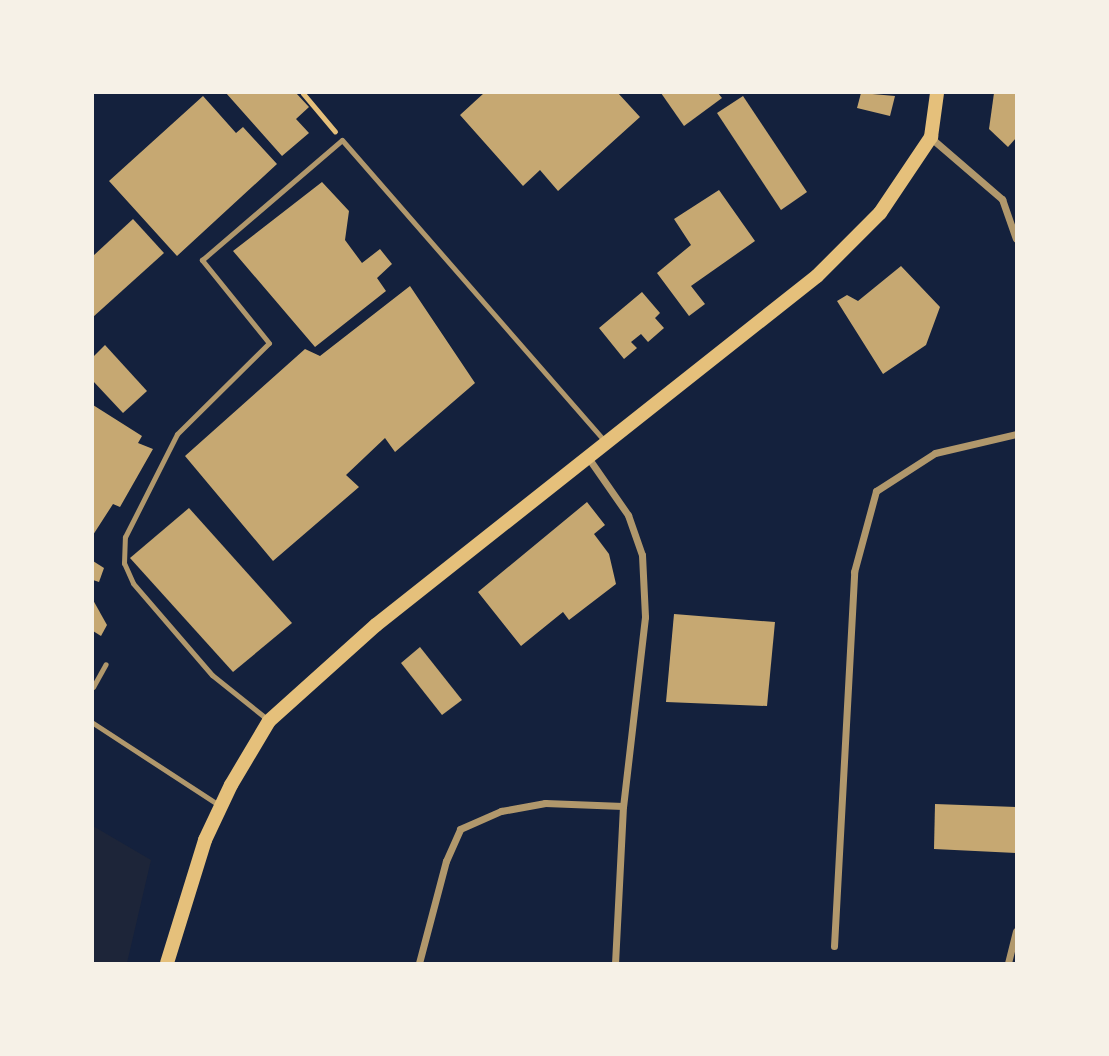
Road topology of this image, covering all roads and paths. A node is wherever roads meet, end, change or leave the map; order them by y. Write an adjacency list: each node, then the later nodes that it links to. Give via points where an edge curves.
1 (303, 93): 4 (path)
2 (937, 93): 3 (main road)
3 (931, 138): 5 (street, via 1002,200); 7 (main road, via 880,213 817,276)
4 (342, 140): 7 (lane); 11 (lane, via 202,260 269,343 177,434 125,537 124,562 133,583 212,675)
5 (1016, 239)
6 (1016, 434): 16 (street, via 935,453 876,491 854,572)
7 (605, 441): 8 (main road)
8 (586, 456): 11 (main road, via 376,625); 13 (street, via 628,515 642,555 645,617)
9 (106, 664): 10 (lane)
10 (93, 687)
11 (269, 721): 14 (main road)
12 (93, 723): 14 (lane)
13 (623, 806): 18 (street, via 545,803 501,811 460,829 446,861); 19 (street)
14 (220, 807): 17 (main road, via 205,839)
15 (1016, 931): 20 (street)
16 (834, 946)
17 (167, 963)
18 (419, 963)
19 (615, 963)
20 (1008, 963)

